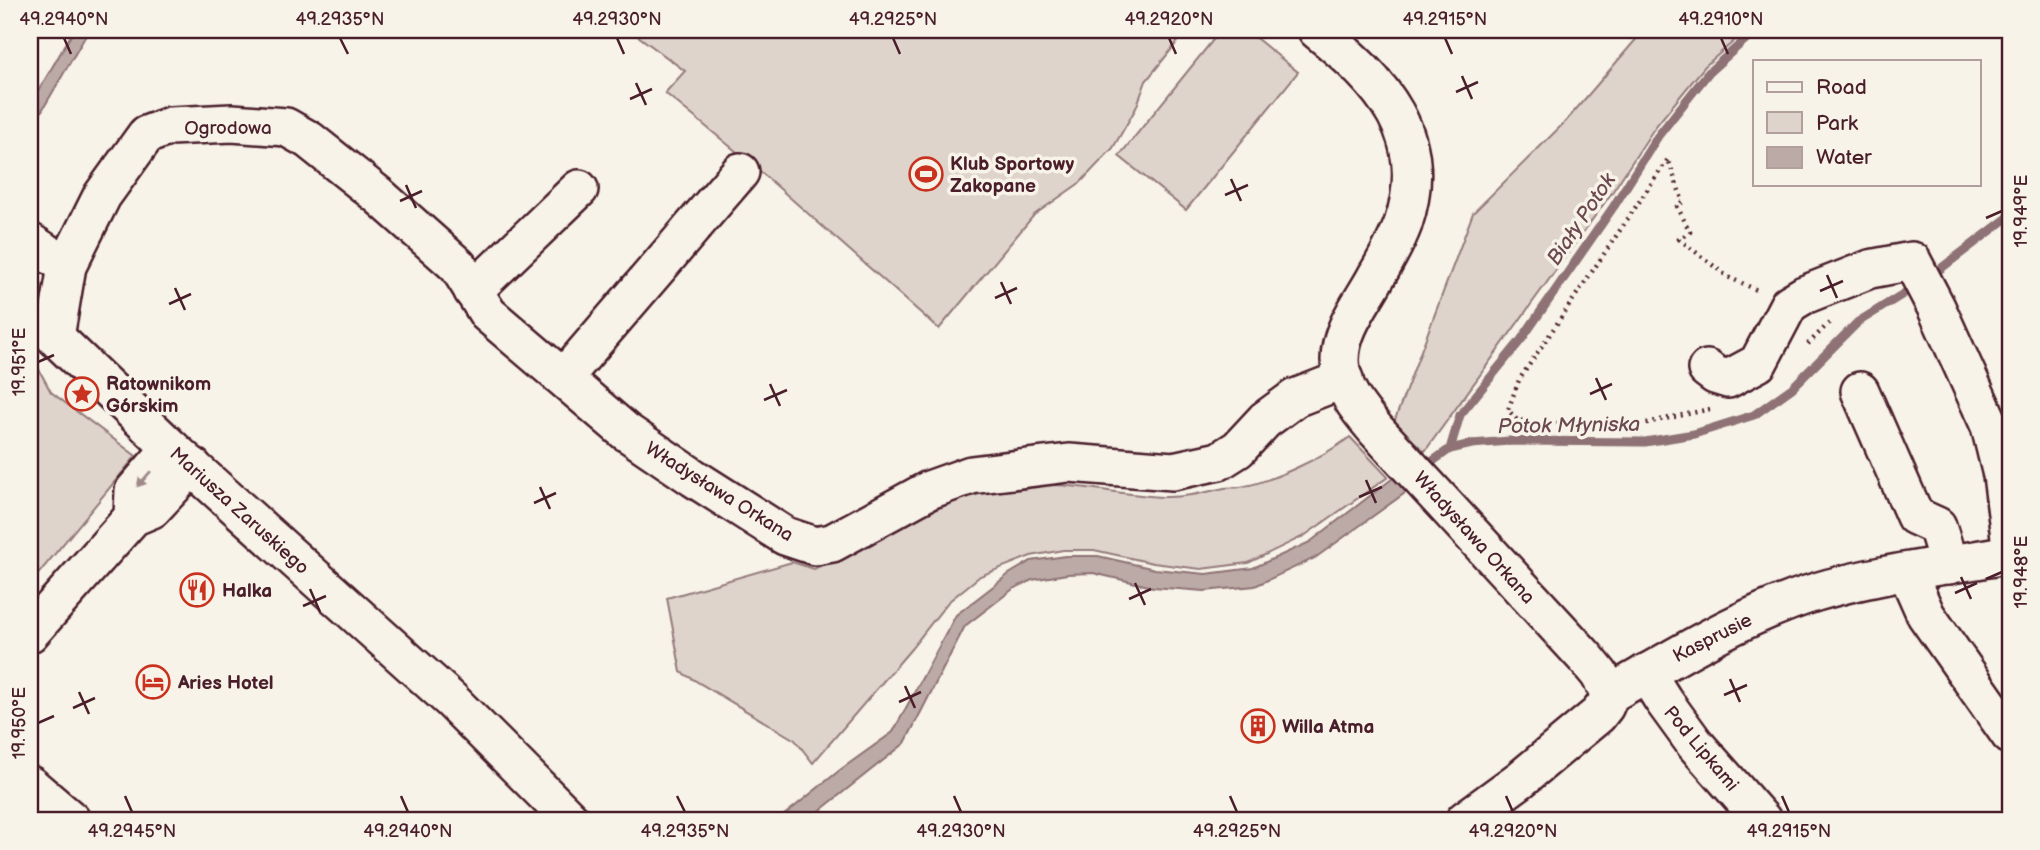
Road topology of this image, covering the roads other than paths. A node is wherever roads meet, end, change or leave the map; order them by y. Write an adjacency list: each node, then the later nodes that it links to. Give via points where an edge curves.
1 (1317, 30): 9 (street, Władysława Orkana, via 1365,72 1390,102 1403,131 1411,170 1402,225 1344,336 1340,361)
2 (740, 172): 8 (street)
3 (579, 190): 6 (street)
4 (30, 242): 5 (street)
5 (67, 266): 6 (street, Ogrodowa, via 102,196 146,135 170,127 232,123 285,127 309,140 378,195); 11 (street, Mariusza Zaruskiego, via 55,337)
6 (466, 279): 8 (street, Władysława Orkana, via 488,314)
7 (1707, 369): 12 (street, via 1728,379 1758,363 1788,304 1804,295 1870,269 1912,261 1994,437)
8 (564, 377): 9 (street, Władysława Orkana, via 625,430 694,478 785,536 815,546 832,543 929,490 971,475 1069,463 1173,471 1219,461 1294,398)
9 (1344, 379): 18 (street, Władysława Orkana, via 1357,406 1585,657)
10 (1860, 391): 14 (street, via 1915,516 1937,526)
11 (182, 457): 16 (street, via 134,491 132,517); 23 (street, Mariusza Zaruskiego, via 451,699)
12 (2010, 537)
13 (2010, 554): 14 (street, Kasprusie)
14 (1949, 565): 15 (street, Kasprusie)
15 (1907, 572): 17 (street, Kasprusie, via 1833,588 1767,610); 19 (street, via 1926,615)
16 (30, 633)
17 (1646, 673): 18 (street, Kasprusie); 21 (street, Pod Lipkami)
18 (1610, 694): 24 (street, Kasprusie, via 1590,722)
19 (2010, 735)
20 (30, 785): 22 (street)
21 (1752, 817)
22 (71, 820)
23 (571, 820)
24 (1465, 820)

